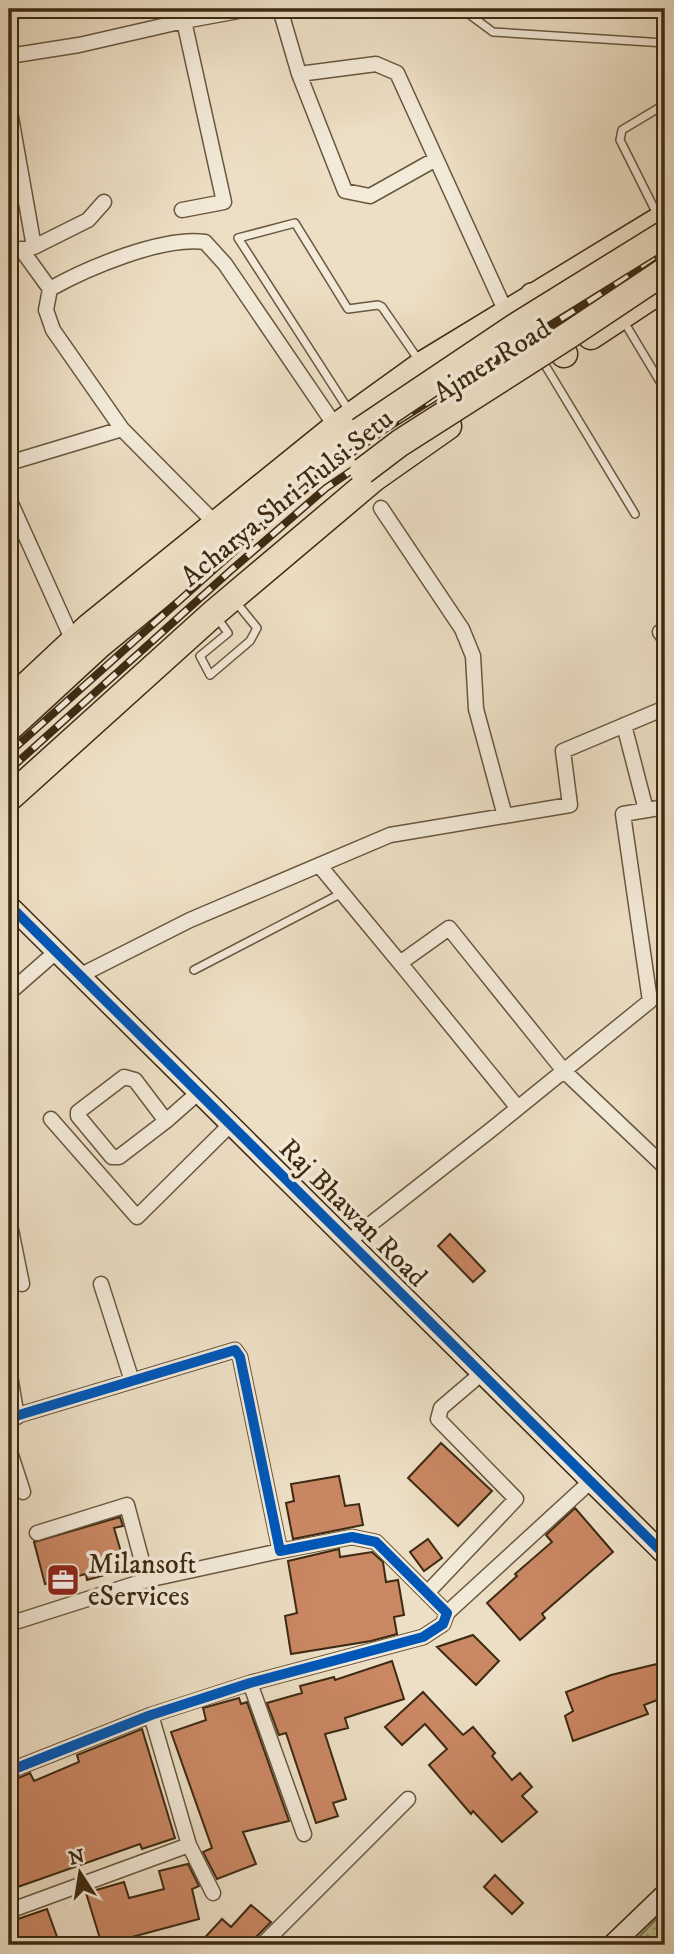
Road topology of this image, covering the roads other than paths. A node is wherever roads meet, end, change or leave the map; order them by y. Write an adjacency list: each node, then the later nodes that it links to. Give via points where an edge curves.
1 (249, 9): 4 (street)
2 (279, 9): 7 (street)
3 (462, 9): 5 (lane, via 493,32)
4 (184, 21): 6 (street); 12 (street, via 224,202)
5 (665, 43)
6 (9, 56)
7 (299, 74): 10 (street, via 376,64 397,73); 10 (street, via 345,191 370,196)
8 (9, 106): 14 (street)
9 (665, 107): 13 (lane, via 622,130 620,140)
10 (436, 159): 19 (street)
11 (104, 202): 14 (street, via 88,220)
12 (182, 209)
13 (663, 224): 18 (highway, Ajmer Road); 36 (highway, Acharya Shri Tulsi Setu, bridge, via 360,430 99,645)
14 (21, 249): 17 (street)
15 (665, 271): 37 (highway, Acharya Shri Tulsi Setu, bridge, via 363,471)
16 (665, 287): 20 (highway, Ajmer Road)
17 (50, 289): 24 (street, via 79,273 142,251 190,239 205,242); 25 (street, via 46,310 53,330)
18 (533, 296): 19 (highway, Ajmer Road); 21 (highway)
19 (506, 312): 22 (highway, Ajmer Road)
20 (621, 316): 21 (highway, Ajmer Road); 23 (lane)
21 (554, 359): 29 (lane); 31 (highway, Ajmer Road, via 374,478)
22 (422, 365): 24 (highway, Ajmer Road); 24 (lane, via 382,307 348,309 295,223 238,238)
23 (665, 390)
24 (344, 421): 30 (highway, Ajmer Road)
25 (122, 429): 26 (street); 30 (street)
26 (9, 463)
27 (9, 499): 32 (street)
28 (382, 508): 41 (street, via 462,629 473,656 476,709)
29 (635, 514)
30 (215, 523): 32 (highway, Ajmer Road)
31 (223, 606): 31 (lane, via 257,628 250,641 210,675 200,656 228,634); 38 (highway, Ajmer Road)
32 (76, 640): 33 (highway, Ajmer Road)
33 (9, 702)
34 (665, 708): 35 (street)
35 (624, 725): 40 (street); 41 (street, via 563,751 570,805)
36 (9, 728)
37 (9, 783)
38 (9, 798)
39 (665, 807): 40 (street)
40 (646, 810): 50 (street, via 624,814 650,1001)
41 (505, 816): 42 (street, via 390,835)
42 (320, 865): 43 (street); 48 (street, via 190,920)
43 (342, 893): 46 (street); 47 (lane)
44 (9, 905): 45 (street, Raj Bhawan Road)
45 (57, 951): 48 (street, Raj Bhawan Road); 49 (street)
46 (400, 963): 50 (street, via 449,928); 52 (street)
47 (194, 970)
48 (81, 975): 51 (street, Raj Bhawan Road)
49 (9, 993)
50 (564, 1071): 52 (street); 56 (street)
51 (199, 1092): 54 (street); 55 (street, Raj Bhawan Road)
52 (518, 1108): 58 (street)
53 (51, 1119): 55 (street, via 137,1217)
54 (166, 1121): 54 (street, via 116,1158 78,1112 130,1077)
55 (231, 1124): 58 (street, Raj Bhawan Road)
56 (665, 1167)
57 (9, 1220): 60 (street)
58 (349, 1241): 62 (street, Raj Bhawan Road)
59 (101, 1283): 63 (street)
60 (22, 1284)
61 (9, 1370): 64 (street)
62 (482, 1373): 66 (street, Raj Bhawan Road); 72 (street, via 441,1408 438,1419 516,1499)
63 (132, 1381): 64 (street); 69 (street, via 235,1350)
64 (13, 1418)
65 (9, 1449): 67 (street)
66 (590, 1481): 70 (street, Raj Bhawan Road); 73 (street)
67 (23, 1492)
68 (37, 1534): 71 (street, via 127,1505)
69 (280, 1552): 71 (street); 72 (street, via 352,1537 376,1542)
70 (665, 1555)
71 (147, 1580): 74 (street)
72 (427, 1593): 73 (street)
73 (447, 1614): 75 (street, via 443,1624 423,1637)
74 (9, 1624)
75 (250, 1684): 76 (street); 79 (street)
76 (151, 1715): 77 (street); 80 (street)
77 (9, 1770)
78 (408, 1799): 84 (street)
79 (304, 1834)
80 (189, 1845): 81 (street); 83 (street)
81 (213, 1893)
82 (665, 1896): 85 (street)
83 (9, 1910)
84 (262, 1945)
85 (612, 1945)

